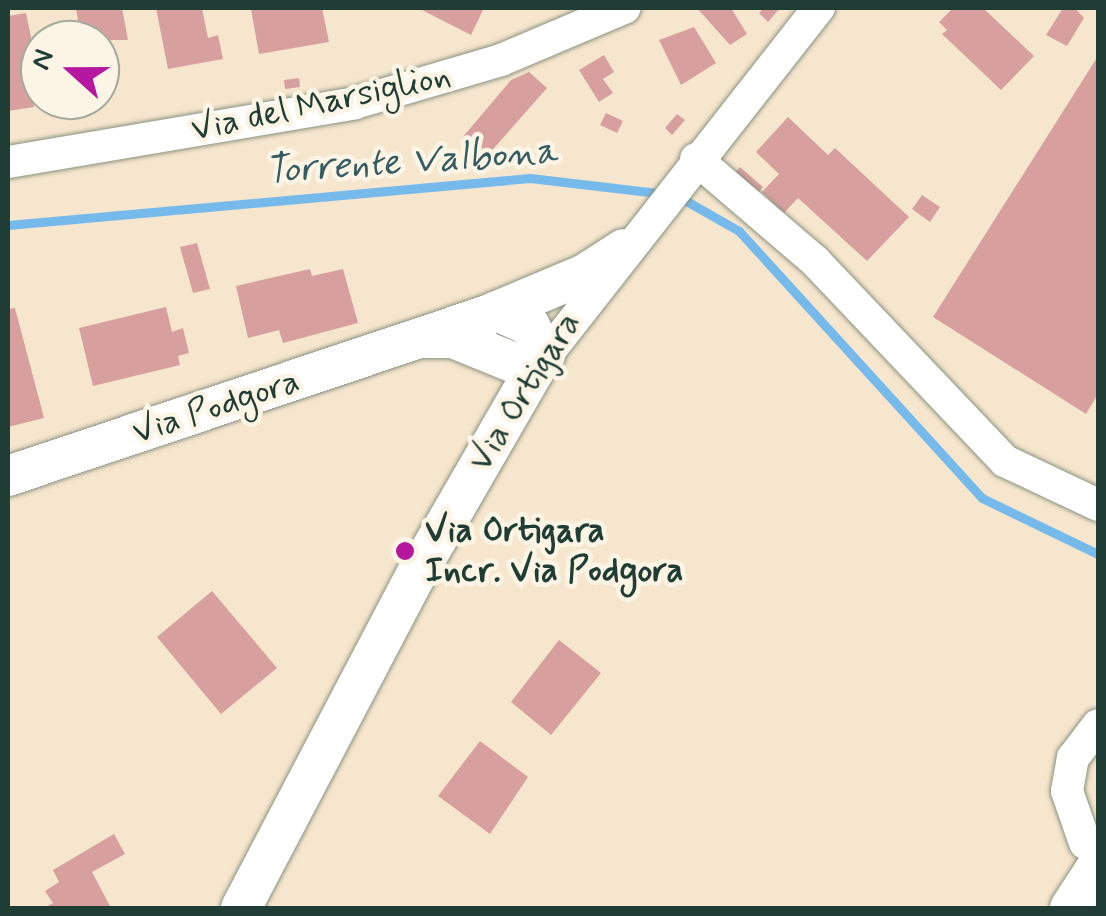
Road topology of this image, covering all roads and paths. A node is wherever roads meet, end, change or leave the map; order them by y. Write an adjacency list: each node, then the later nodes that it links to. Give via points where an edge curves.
1 (624, 8): 3 (street, Via del Marsiglion, via 502,60 356,103)
2 (819, 8): 4 (street, Via Ortigara)
3 (8, 162)
4 (689, 168): 5 (street, Via Ortigara); 10 (street, via 815,261 994,452 1027,476)
5 (634, 237): 6 (main road, Via Podgora, via 585,274); 8 (street, Via Ortigara)
6 (496, 311): 7 (main road, Via Podgora); 8 (main road, via 530,326)
7 (424, 338): 8 (main road, Via Podgora, via 453,338); 9 (main road, Via Podgora)
8 (540, 363): 13 (main road, Via Ortigara, via 424,561)
9 (8, 476)
10 (1098, 505)
11 (1098, 725): 12 (street, via 1073,758 1067,790)
12 (1092, 854): 14 (main road)
13 (241, 908)
14 (1070, 908)

